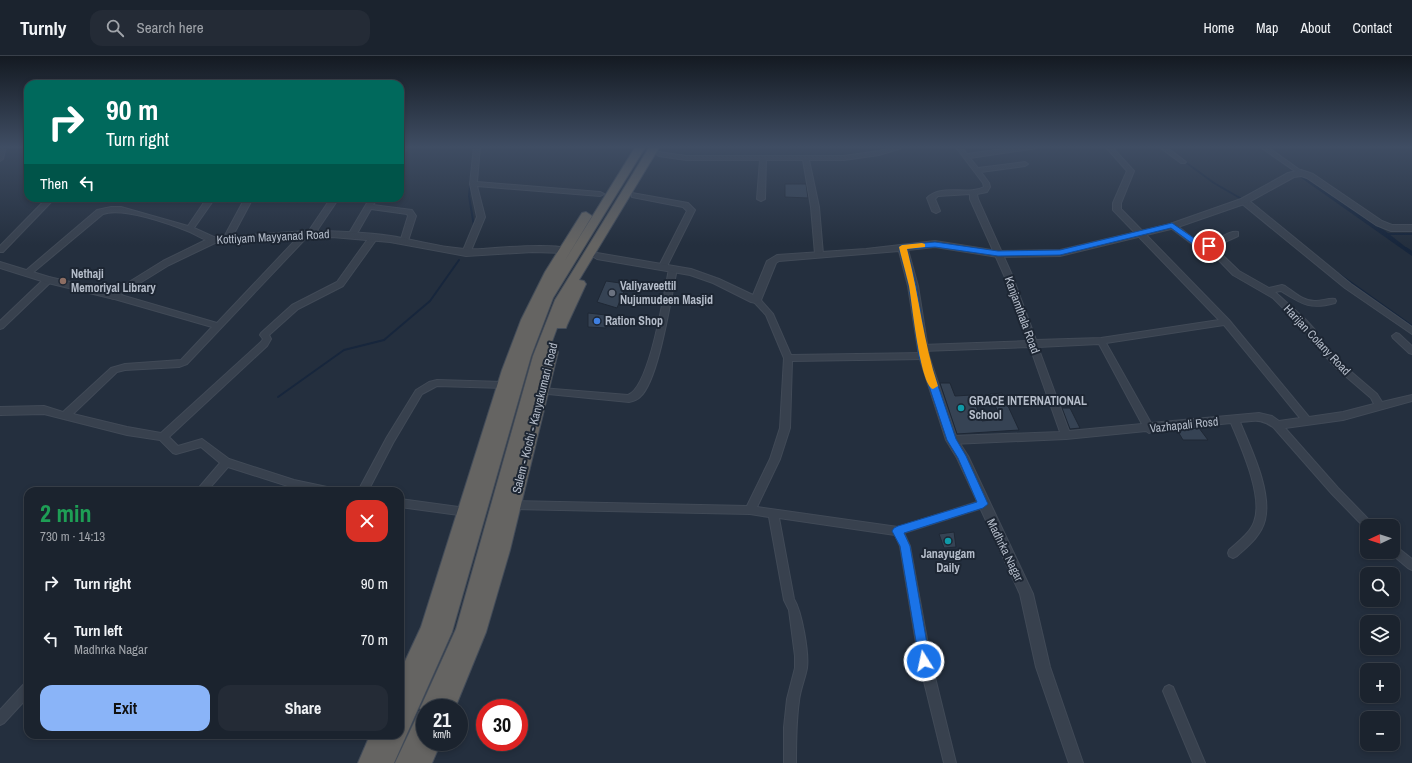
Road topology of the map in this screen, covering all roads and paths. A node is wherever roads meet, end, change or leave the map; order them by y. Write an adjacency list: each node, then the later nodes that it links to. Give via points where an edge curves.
1 (474, 179): 12 (street)
2 (610, 179): 14 (highway)
3 (621, 179): 96 (highway, via 547,298 524,356 443,632)
4 (640, 179): 94 (highway, via 561,300 540,356 464,630)
5 (643, 179): 15 (highway, Salem - Kochi - Kanyakumari Road)
6 (761, 179): 16 (street)
7 (810, 179): 41 (street)
8 (982, 179): 13 (street, via 987,187 985,190)
9 (1128, 179): 29 (street, via 1117,203 1117,210)
10 (1282, 179): 17 (street)
11 (1314, 179): 27 (street, via 1379,223 1391,228)
12 (473, 184): 14 (street); 40 (street, via 481,217)
13 (973, 192): 24 (street, via 936,194 931,198); 42 (street, Kanjamthala Road)
14 (600, 194): 39 (highway)
15 (634, 196): 43 (highway, Salem - Kochi - Kanyakumari Road); 45 (street, via 685,205 691,210)
16 (760, 199)
17 (1244, 201): 25 (street); 56 (street, via 1348,286)
18 (47, 202): 38 (street)
19 (208, 202): 26 (street)
20 (247, 202): 33 (street)
21 (332, 202): 28 (street)
22 (372, 202): 23 (street)
23 (369, 207): 31 (street); 35 (street, via 409,212 412,216)
24 (936, 211)
25 (1172, 226): 29 (street); 36 (street, Harijan Colany Road, via 1199,245)
26 (190, 228): 34 (street); 47 (street, via 127,210 109,209 100,212)
27 (1412, 228)
28 (309, 233): 31 (street, Kottiyam Mayyanad Road); 33 (street, Kottiyam Mayyanad Road); 55 (street)
29 (1142, 234): 42 (street, via 1060,253); 53 (street)
30 (1235, 234): 36 (street)
31 (352, 235): 32 (street, Kottiyam Mayyanad Road)
32 (373, 238): 35 (street, Kottiyam Mayyanad Road); 74 (street, via 340,284 295,307 264,335 267,340 264,344)
33 (227, 239): 34 (street, Kottiyam Mayyanad Road)
34 (213, 240): 50 (street, Kottiyam Mayyanad Road, via 166,262)
35 (404, 242): 40 (street, Kottiyam Mayyanad Road)
36 (1209, 246): 49 (street, Harijan Colany Road, via 1236,273)
37 (902, 247): 41 (street, via 844,254); 42 (street, via 935,244); 61 (street, Madhrka Nagar, via 912,286)
38 (0, 250)
39 (564, 250): 40 (street, Kottiyam Mayyanad Road); 63 (highway, via 527,320)
40 (466, 253)
41 (819, 254): 51 (street, via 777,258 772,261)
42 (998, 254): 59 (street, Kanjamthala Road)
43 (597, 256): 45 (street); 64 (highway, Salem - Kochi - Kanyakumari Road, via 577,289 553,342)
44 (0, 264): 47 (street)
45 (663, 266): 46 (street)
46 (673, 269): 51 (street, via 716,281); 64 (street, via 654,356 640,392 636,396 629,399)
47 (27, 273): 48 (street)
48 (48, 280): 50 (street); 54 (street)
49 (1268, 291): 52 (street, via 1282,288 1308,305 1318,306); 66 (street, Harijan Colany Road, via 1303,322 1313,337 1337,363 1374,396)
50 (114, 296): 55 (street)
51 (756, 300): 62 (street, via 770,314)
52 (1332, 301)
53 (1226, 322): 58 (street); 70 (street)
54 (0, 326)
55 (218, 326): 68 (street, via 184,362 120,368 110,372)
56 (1412, 331)
57 (1396, 336): 60 (street)
58 (1101, 341): 59 (street); 72 (street)
59 (1032, 343): 61 (street); 73 (street, Kanjamthala Road)
60 (1412, 351)
61 (923, 352): 62 (street); 75 (street, Madhrka Nagar)
62 (788, 358): 83 (street, via 785,428 775,459)
63 (504, 385): 79 (street, via 437,383 419,392); 84 (highway)
64 (541, 391): 82 (highway, Salem - Kochi - Kanyakumari Road)
65 (1412, 398): 66 (street)
66 (1380, 406): 70 (street, via 1343,416)
67 (0, 411): 68 (street, via 44,410)
68 (65, 416): 74 (street)
69 (1234, 420): 71 (street, Vazhapali Rosd, via 1259,417 1269,419); 72 (street, Vazhapali Rosd); 88 (street, via 1246,449 1262,504 1260,521 1249,539)
70 (1307, 421): 71 (street)
71 (1277, 425): 86 (street, Vazhapali Rosd)
72 (1149, 429): 73 (street, Vazhapali Rosd)
73 (1066, 435): 75 (street, Vazhapali Rosd)
74 (163, 437): 76 (street, via 176,450 202,442)
75 (952, 440): 81 (street, Madhrka Nagar, via 962,456)
76 (226, 462): 77 (street); 78 (street)
77 (204, 487)
78 (308, 487)
79 (365, 487)
80 (404, 503): 84 (street)
81 (983, 504): 87 (street); 108 (street, Madhrka Nagar, via 1026,594 1043,666)
82 (513, 505): 83 (street); 95 (highway, Salem - Kochi - Kanyakumari Road, via 477,632)
83 (750, 510): 85 (street)
84 (466, 512): 91 (highway, via 429,630)
85 (773, 514): 87 (street); 106 (street, via 789,600 794,609 801,656 790,728)
86 (1363, 519)
87 (898, 531): 107 (street, via 905,546 924,661)
88 (1233, 553)
89 (1400, 555): 90 (street)
90 (1412, 565)
91 (404, 683)
92 (1169, 690): 109 (street)
93 (24, 692): 97 (street)
94 (434, 699)
95 (450, 699)
96 (404, 718)
97 (0, 719)
98 (416, 737): 104 (highway)
99 (378, 739): 102 (highway)
100 (394, 739): 103 (highway)
101 (428, 751): 105 (highway)
102 (367, 763)
103 (384, 763)
104 (404, 763)
105 (422, 763)
106 (790, 763)
107 (950, 763)
108 (1076, 763)
109 (1198, 763)

